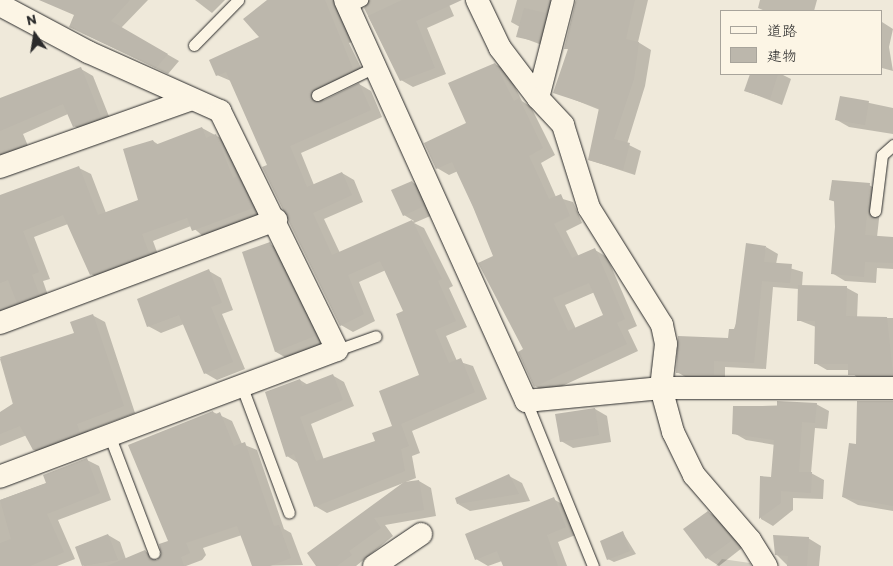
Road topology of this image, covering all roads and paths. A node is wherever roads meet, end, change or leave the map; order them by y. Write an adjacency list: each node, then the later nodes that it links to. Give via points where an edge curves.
1 (7, 0): 6 (street)
2 (238, 0): 7 (lane)
3 (477, 0): 10 (street, via 500,48)
4 (563, 0): 10 (street)
5 (352, 2): 8 (street)
6 (0, 4): 11 (street)
7 (194, 45)
8 (375, 67): 9 (lane); 22 (street)
9 (317, 95)
10 (538, 98): 20 (street, via 563,125 588,208 662,325 666,344)
11 (189, 100): 13 (street); 15 (street, via 220,111)
12 (893, 146): 14 (lane, via 882,155)
13 (0, 167)
14 (875, 211)
15 (276, 220): 16 (street); 18 (street)
16 (0, 323)
17 (376, 336): 18 (lane)
18 (337, 350): 19 (street)
19 (242, 387): 23 (street); 25 (lane)
20 (661, 388): 21 (street); 22 (street); 30 (street, via 673,432 694,475 750,540)
21 (893, 388)
22 (526, 401): 29 (lane)
23 (110, 438): 24 (street); 27 (lane)
24 (0, 477)
25 (289, 513)
26 (421, 534): 28 (street)
27 (154, 553)
28 (374, 566)
29 (593, 566)
30 (766, 566)

